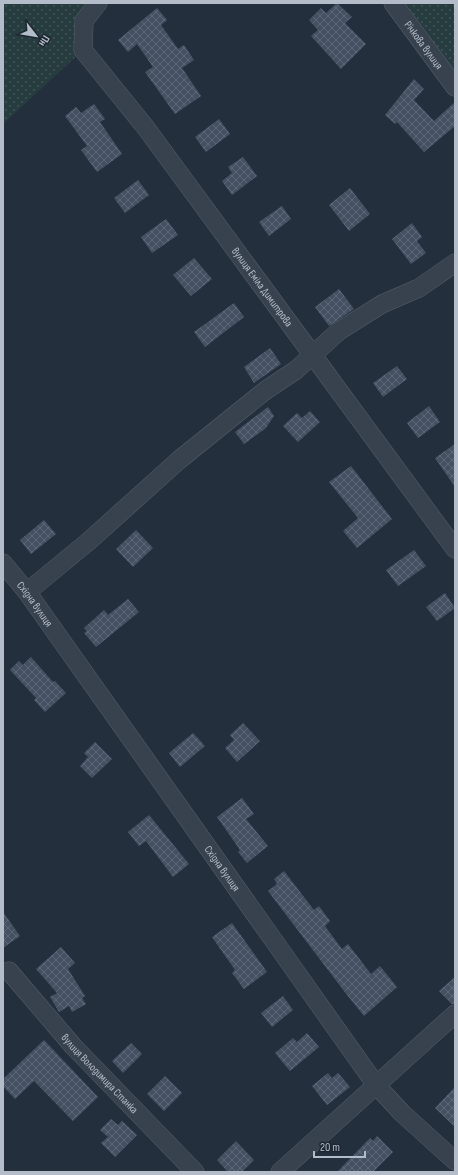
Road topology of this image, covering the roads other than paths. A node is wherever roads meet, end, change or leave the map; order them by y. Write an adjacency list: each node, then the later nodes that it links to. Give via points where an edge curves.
1 (98, 3): 5 (street, вулиця Еміла Димитрова, via 84,21 83,50 146,128)
2 (393, 3): 3 (street, Річкова вулиця)
3 (455, 87)
4 (455, 263): 5 (street, via 419,288 382,304 338,331)
5 (312, 356): 6 (street, вулиця Еміла Димитрова); 8 (street, via 179,460 90,542)
6 (455, 549)
7 (3, 563): 8 (street, Східна вулиця)
8 (28, 592): 11 (street, Східна вулиця)
9 (9, 971): 13 (street, вулиця Володимира Станка, via 73,1046)
10 (455, 1014): 11 (street)
11 (376, 1085): 12 (street, Східна вулиця, via 402,1113); 14 (street)
12 (455, 1161)
13 (195, 1172)
14 (280, 1172)

